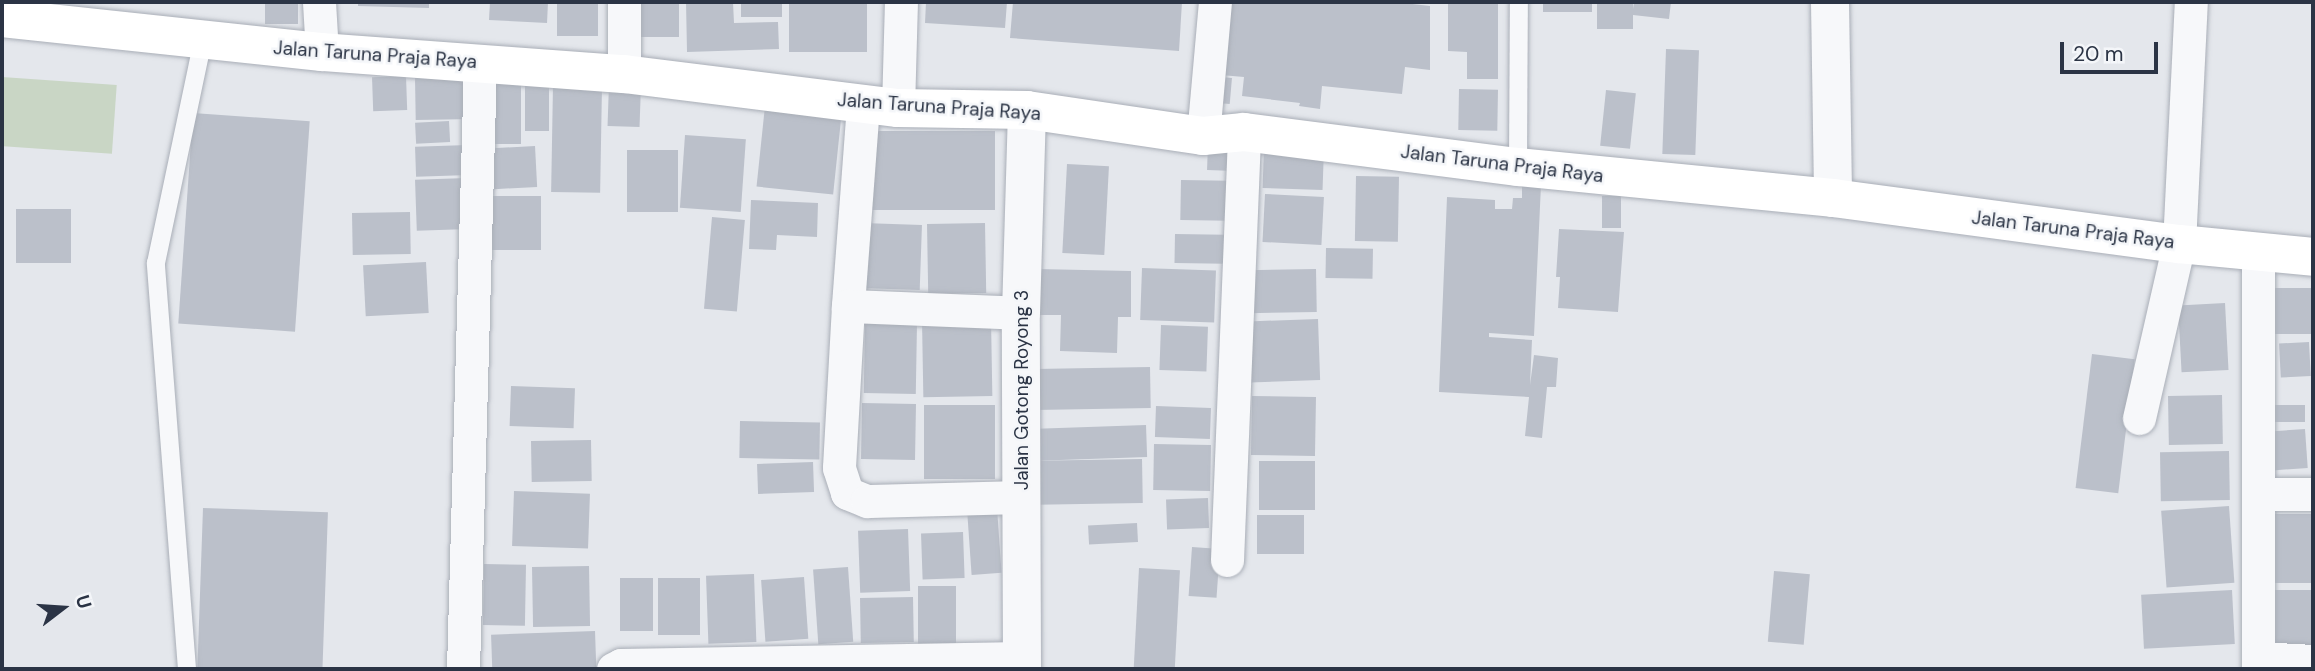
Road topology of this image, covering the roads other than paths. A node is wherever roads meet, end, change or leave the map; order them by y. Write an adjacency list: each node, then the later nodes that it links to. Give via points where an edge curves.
1 (319, 2): 11 (street)
2 (624, 2): 13 (street)
3 (901, 2): 14 (street)
4 (1215, 2): 17 (street)
5 (1518, 2): 18 (lane)
6 (1830, 2): 19 (street)
7 (2191, 2): 20 (street)
8 (57, 13): 9 (main road, Jalan Taruna Praja Raya); 10 (main road, Jalan Taruna Praja Raya)
9 (2, 18)
10 (203, 40): 11 (main road, Jalan Taruna Praja Raya); 36 (lane, via 156,263)
11 (322, 52): 12 (main road, Jalan Taruna Praja Raya)
12 (480, 63): 13 (main road, Jalan Taruna Praja Raya); 37 (street)
13 (624, 74): 14 (main road, Jalan Taruna Praja Raya)
14 (881, 106): 15 (main road, Jalan Taruna Praja Raya); 23 (street)
15 (1027, 110): 17 (main road, Jalan Taruna Praja Raya); 24 (street, Jalan Gotong Royong 3)
16 (1244, 132): 17 (main road, Jalan Taruna Praja Raya); 18 (main road, Jalan Taruna Praja Raya); 29 (street)
17 (1203, 136)
18 (1518, 167): 19 (main road, Jalan Taruna Praja Raya)
19 (1833, 198): 20 (main road, Jalan Taruna Praja Raya)
20 (2179, 244): 21 (main road, Jalan Taruna Praja Raya); 25 (street)
21 (2258, 251): 22 (main road, Jalan Taruna Praja Raya); 26 (street)
22 (2313, 257)
23 (848, 306): 24 (street); 28 (street, via 839,468 847,493 867,501)
24 (1021, 313): 28 (street, Jalan Gotong Royong 3)
25 (2139, 418)
26 (2258, 494): 27 (street); 33 (street)
27 (2313, 494)
28 (1023, 496): 32 (street, Jalan Gotong Royong 3)
29 (1227, 560)
30 (2313, 661): 33 (street)
31 (920, 664): 32 (street); 34 (street)
32 (1022, 664)
33 (2258, 664)
34 (765, 665): 35 (street)
35 (617, 667)
36 (187, 669)
37 (463, 669)

